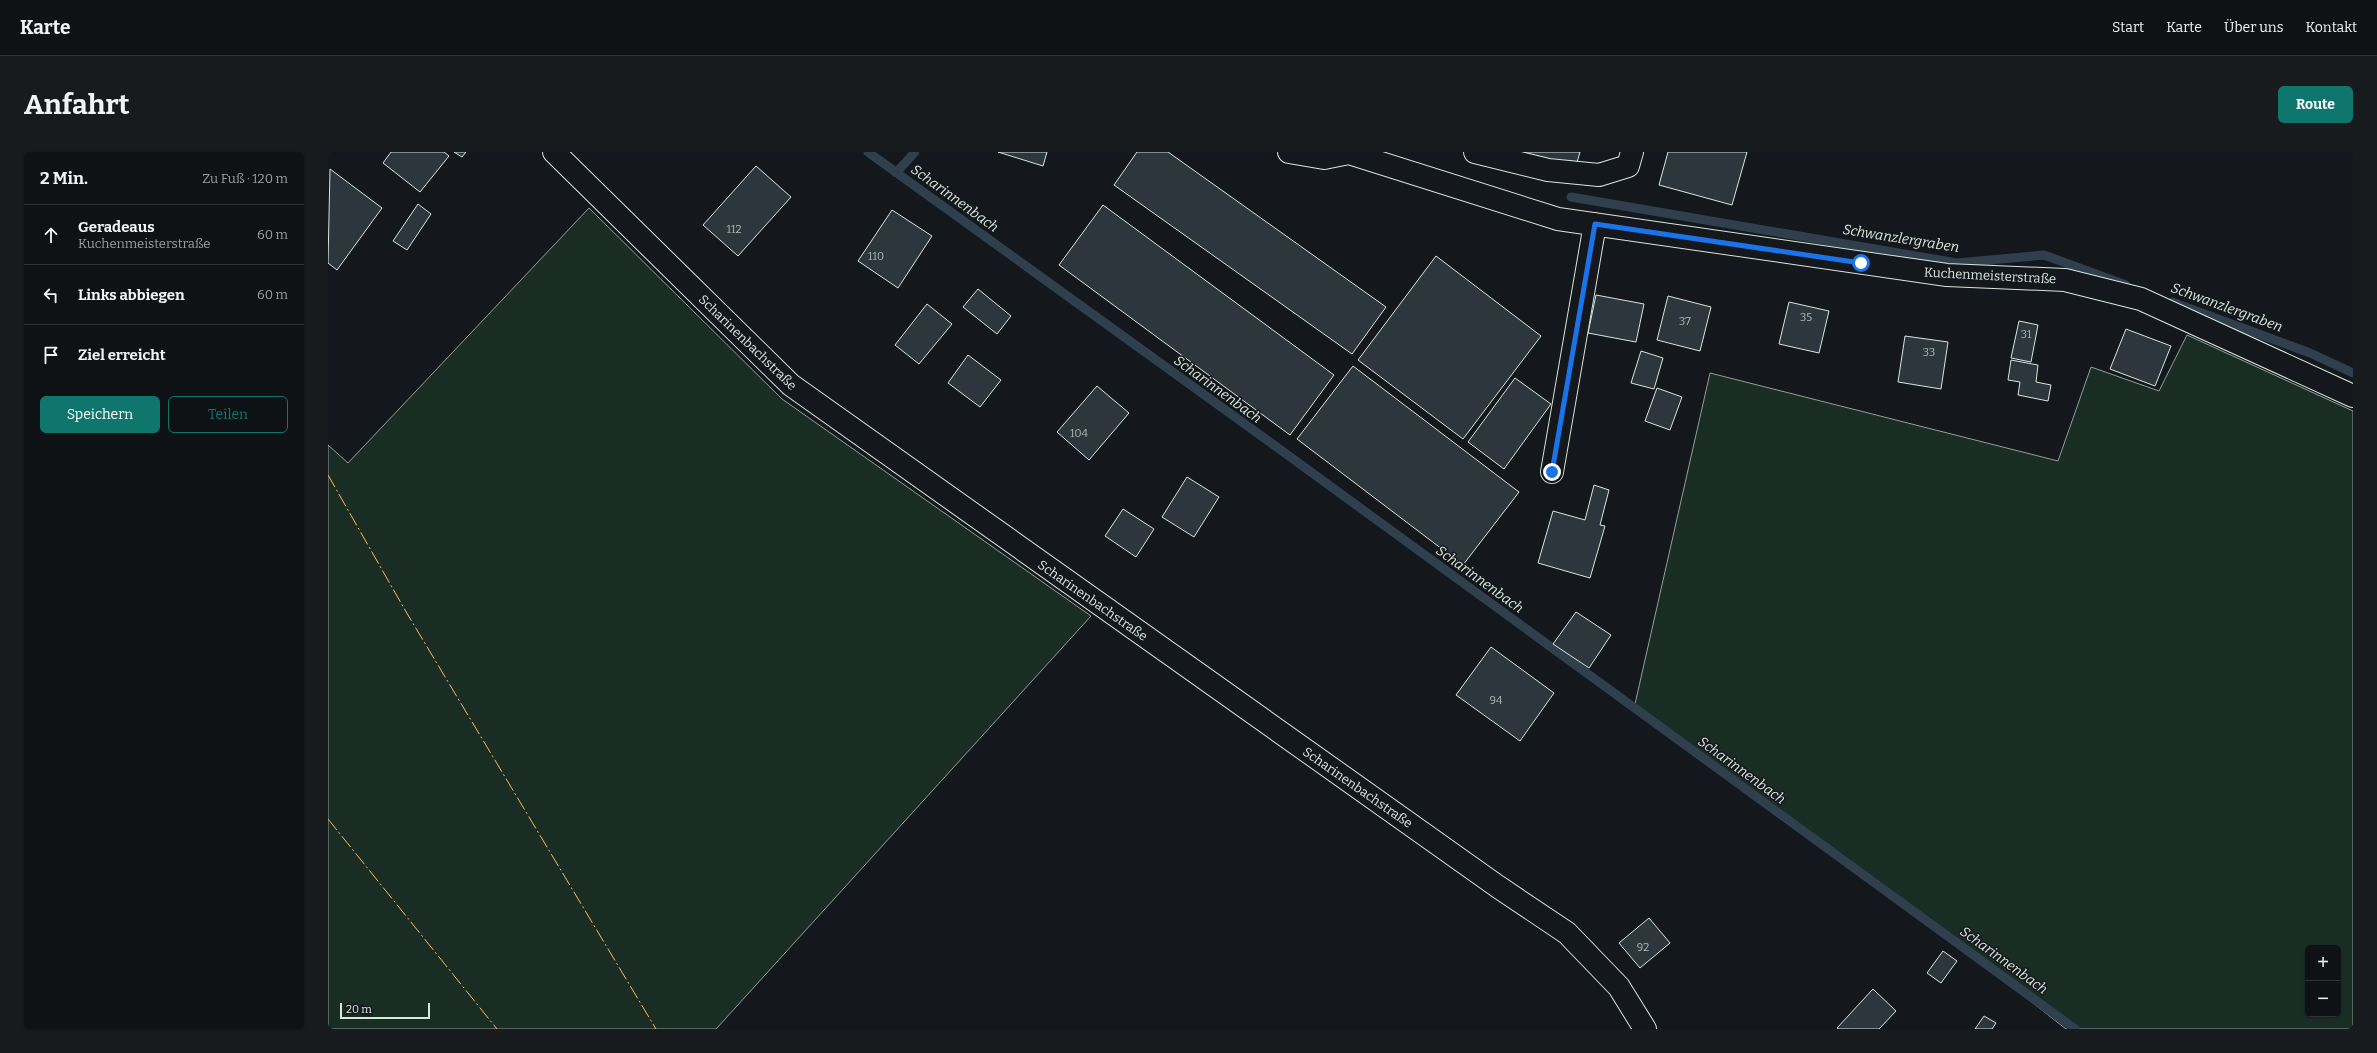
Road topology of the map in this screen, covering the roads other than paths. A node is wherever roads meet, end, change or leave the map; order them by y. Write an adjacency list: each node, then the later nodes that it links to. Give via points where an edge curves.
1 (554, 152): 9 (street, Scharinenbachstraße, via 791,386 1497,886 1568,933 1619,987)
2 (1289, 152): 5 (street, via 1324,158)
3 (1475, 152): 4 (street, via 1548,170 1599,175 1628,166)
4 (1632, 152)
5 (1349, 153): 6 (street, Kuchenmeisterstraße, via 1558,219)
6 (1595, 224): 7 (street, Kuchenmeisterstraße, via 1947,275 2065,280 2141,299); 8 (street)
7 (2353, 396)
8 (1552, 472)
9 (1645, 1029)

